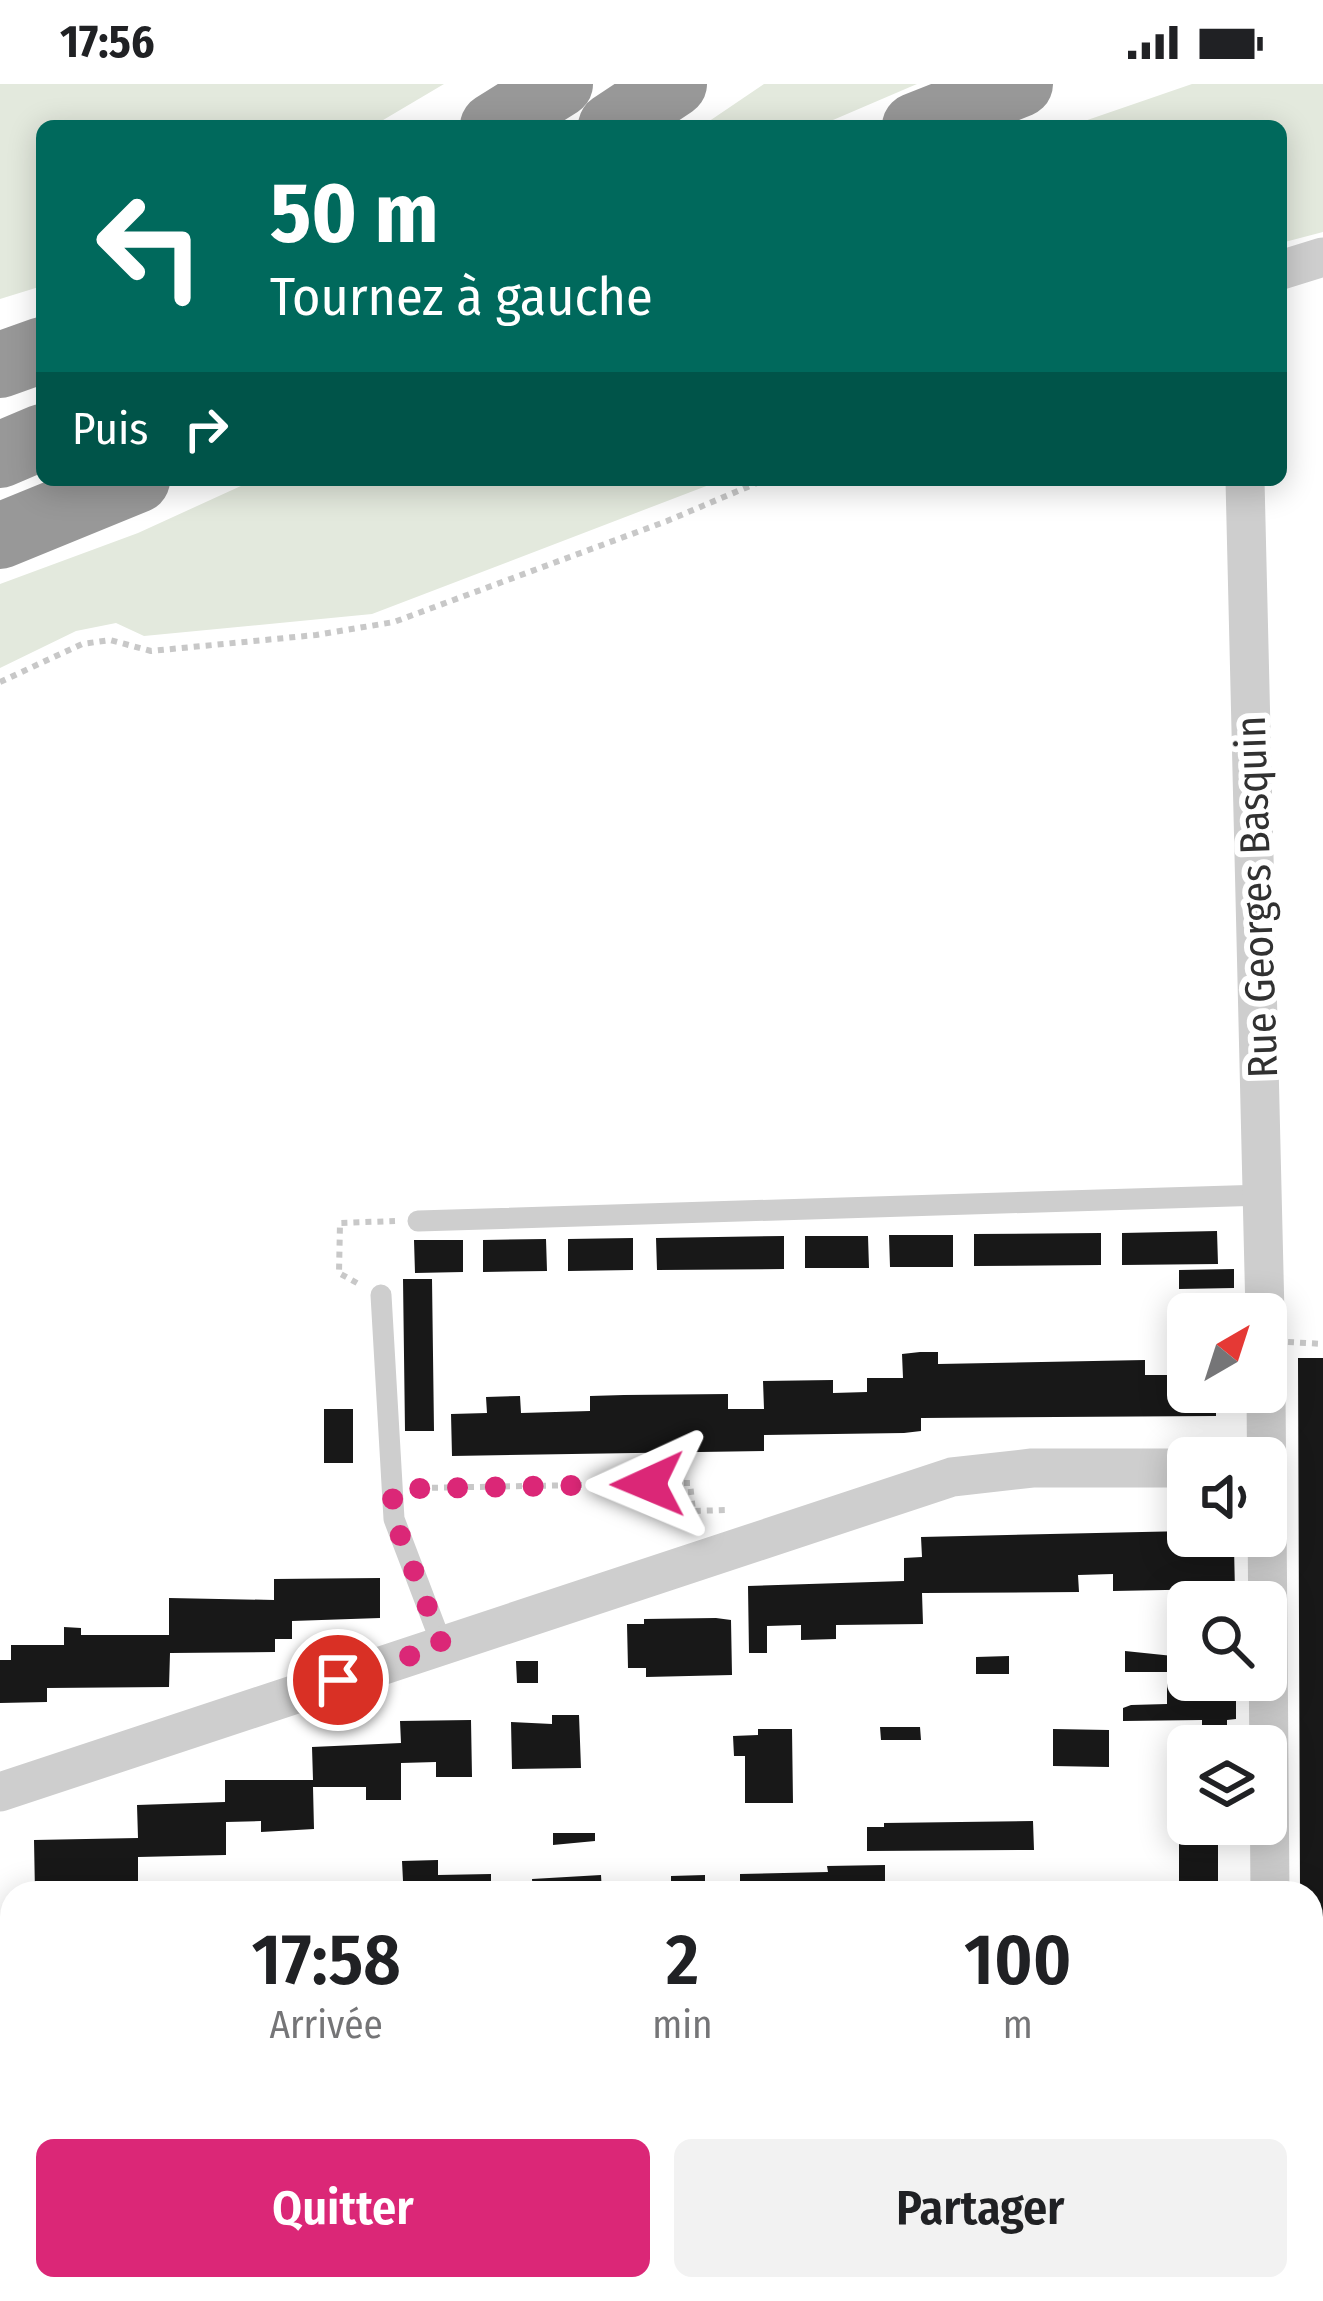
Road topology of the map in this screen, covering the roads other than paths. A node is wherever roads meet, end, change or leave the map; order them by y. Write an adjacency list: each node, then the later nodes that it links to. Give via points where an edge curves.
1 (560, 84): 4 (highway)
2 (674, 84): 5 (highway)
3 (1020, 84): 6 (highway)
4 (503, 120)
5 (620, 120)
6 (930, 120)
7 (1323, 257): 8 (street)
8 (1287, 268)
9 (36, 352): 10 (highway)
10 (0, 365)
11 (36, 439): 12 (highway)
12 (0, 454)
13 (122, 486): 15 (highway)
14 (1245, 486): 16 (street, Rue Georges Basquin)
15 (0, 536)
16 (1264, 1195): 17 (lane); 18 (street, Rue Georges Basquin)
17 (418, 1221)
18 (1272, 1293)
19 (382, 1295): 22 (lane, via 394,1519)
20 (1265, 1413): 24 (street)
21 (1167, 1468): 22 (street, via 966,1475)
22 (442, 1645): 23 (street)
23 (0, 1792)
24 (1270, 1881)

